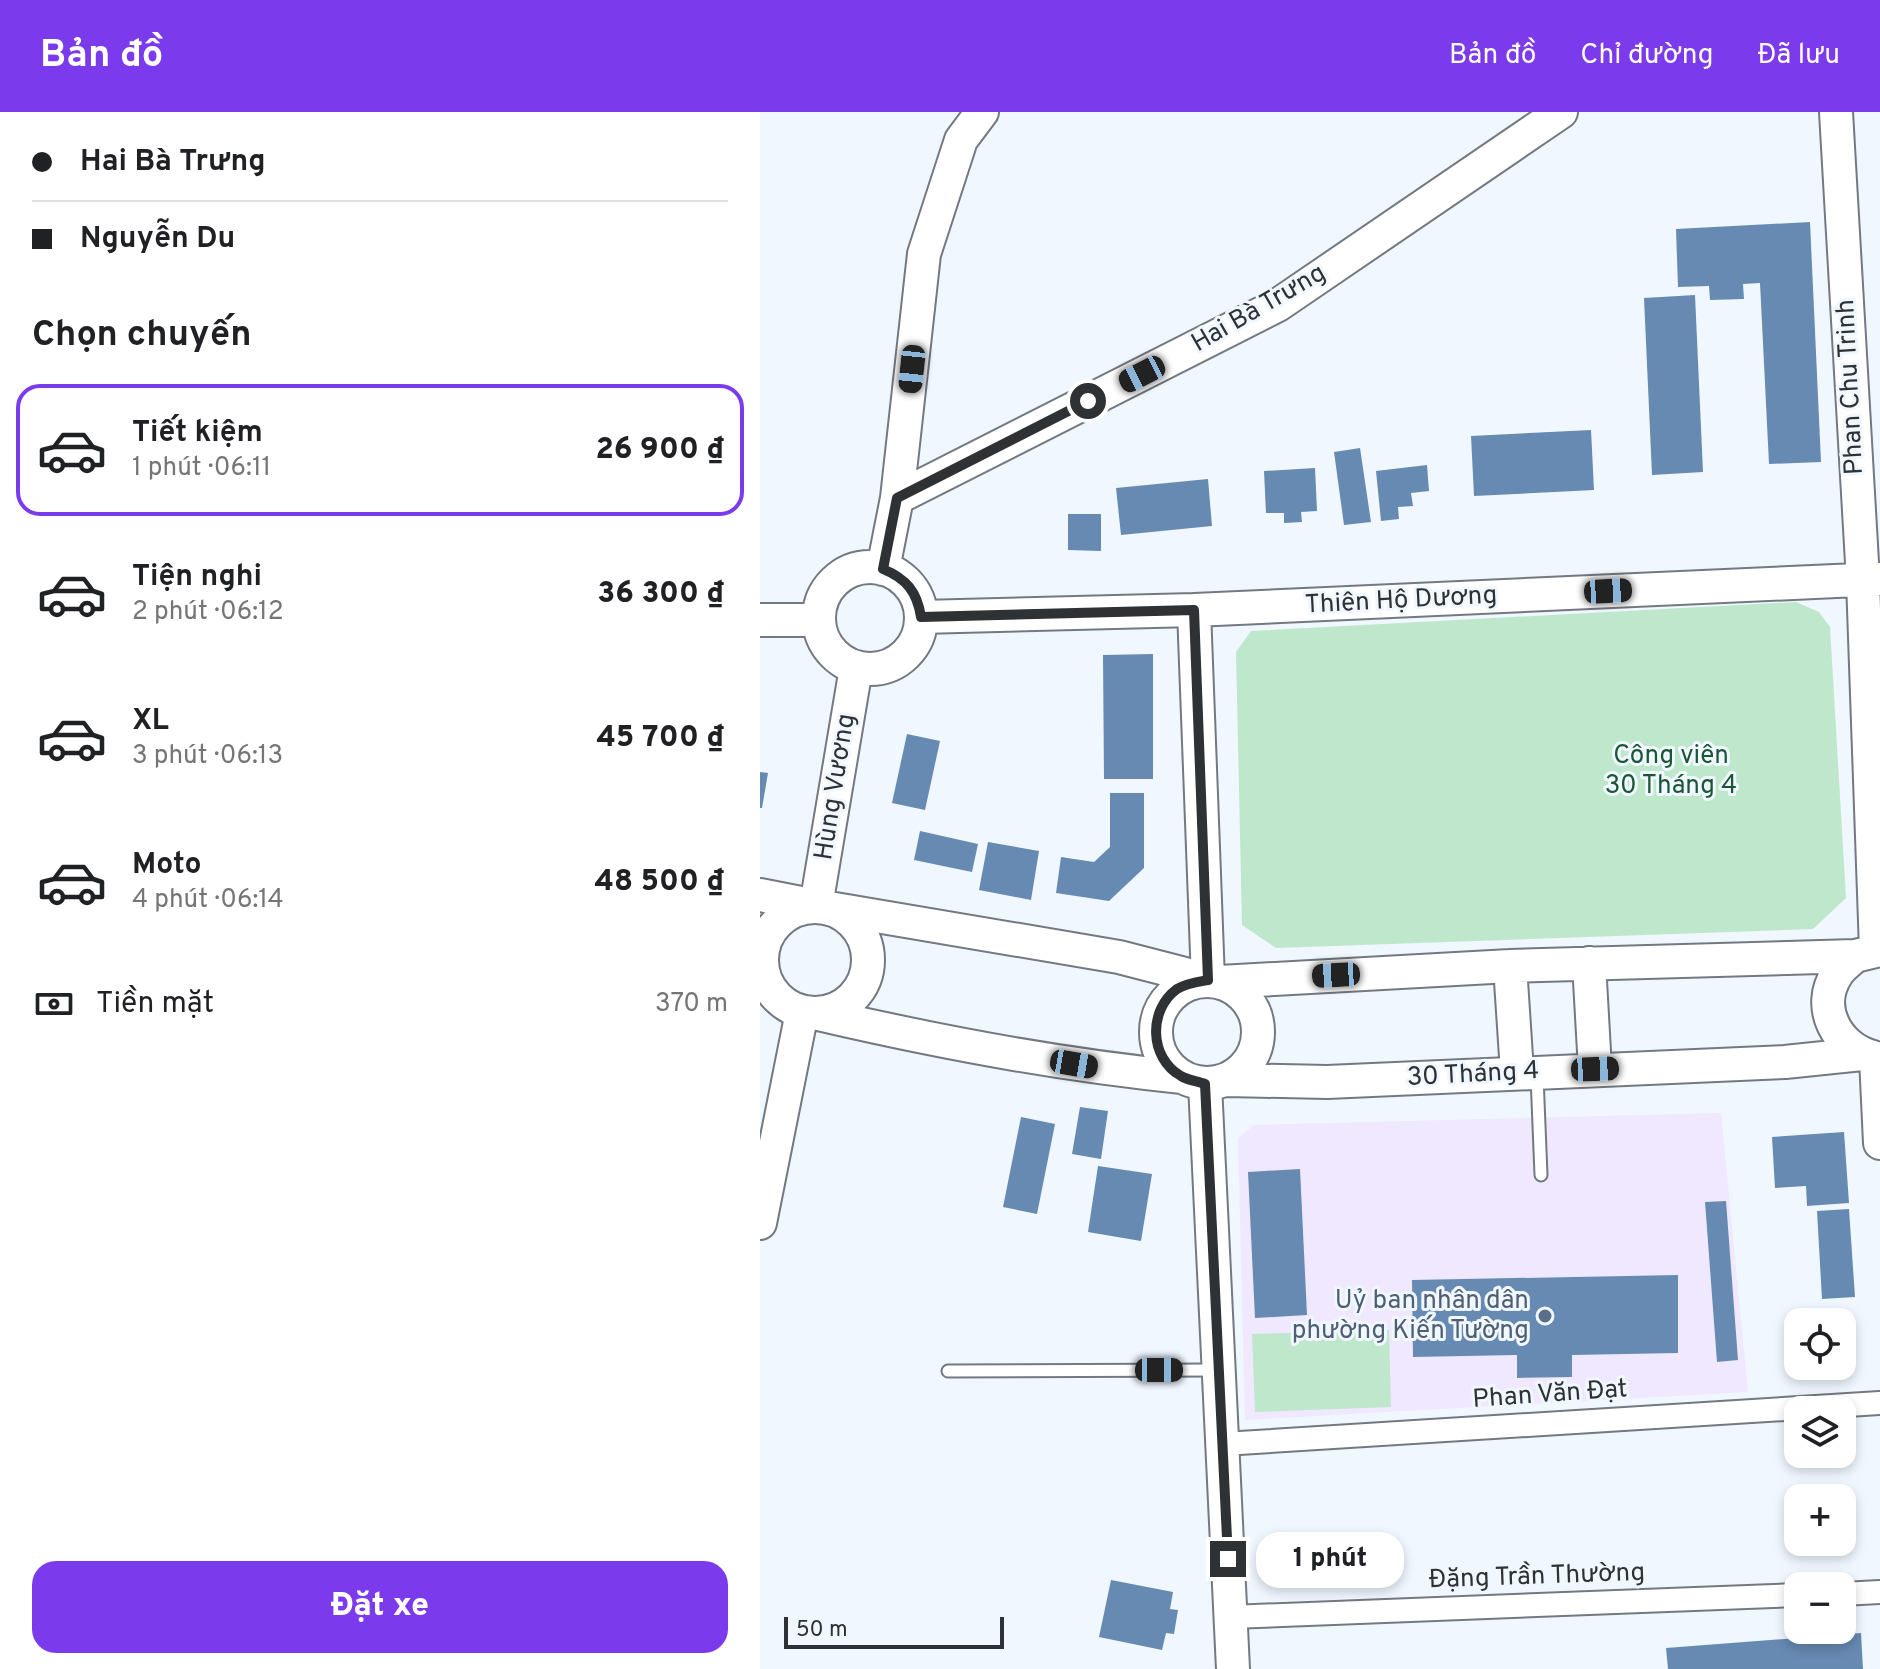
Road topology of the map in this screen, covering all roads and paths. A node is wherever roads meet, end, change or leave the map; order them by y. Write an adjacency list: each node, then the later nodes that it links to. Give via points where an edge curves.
1 (982, 112): 4 (street, via 961,140 924,254)
2 (1836, 112): 6 (street, Phan Chu Trinh)
3 (1546, 116): 4 (street, Hai Bà Trưng, via 1278,305)
4 (897, 498): 5 (street)
5 (883, 569): 8 (street, via 910,586); 10 (street, via 852,570 839,578 828,589)
6 (1871, 579): 7 (street, Thiên Hộ Dương); 14 (street, Phan Chu Trinh)
7 (1194, 610): 8 (street, Thiên Hộ Dương); 17 (street)
8 (921, 617): 11 (street, via 919,633 901,659 872,670)
9 (760, 620): 10 (street)
10 (819, 620): 11 (street, via 830,650)
11 (856, 668): 13 (street, Hùng Vương)
12 (760, 895): 13 (street)
13 (823, 907): 17 (street, via 1119,957); 18 (street, via 787,914 767,937 762,967 774,995); 18 (street, via 848,918 862,935 868,955 866,977 839,1008)
14 (1870, 952): 15 (street); 19 (street, via 1837,973 1828,995 1830,1020 1842,1041)
15 (1589, 963): 16 (street); 20 (street)
16 (1510, 966): 17 (street); 21 (street)
17 (1214, 981): 22 (street, via 1239,992 1253,1008 1258,1028 1255,1049 1244,1067); 22 (street, via 1177,990 1165,1002 1156,1034 1168,1066)
18 (791, 1008): 22 (street, 30 Tháng 4, via 1105,1069); 25 (street)
19 (1873, 1057): 20 (street, 30 Tháng 4); 23 (street)
20 (1595, 1069): 21 (street, 30 Tháng 4)
21 (1527, 1072): 22 (street, 30 Tháng 4, via 1327,1082); 24 (lane)
22 (1205, 1080): 26 (street)
23 (1880, 1143)
24 (1541, 1175)
25 (760, 1223)
26 (1219, 1370): 27 (lane); 29 (street)
27 (948, 1371)
28 (1880, 1403): 29 (street, Phan Văn Đạt)
29 (1223, 1444): 33 (street)
30 (1880, 1592): 31 (street)
31 (1856, 1593)
32 (1784, 1596): 33 (street, Đặng Trần Thường)
33 (1230, 1617): 34 (street)
34 (1233, 1669)

